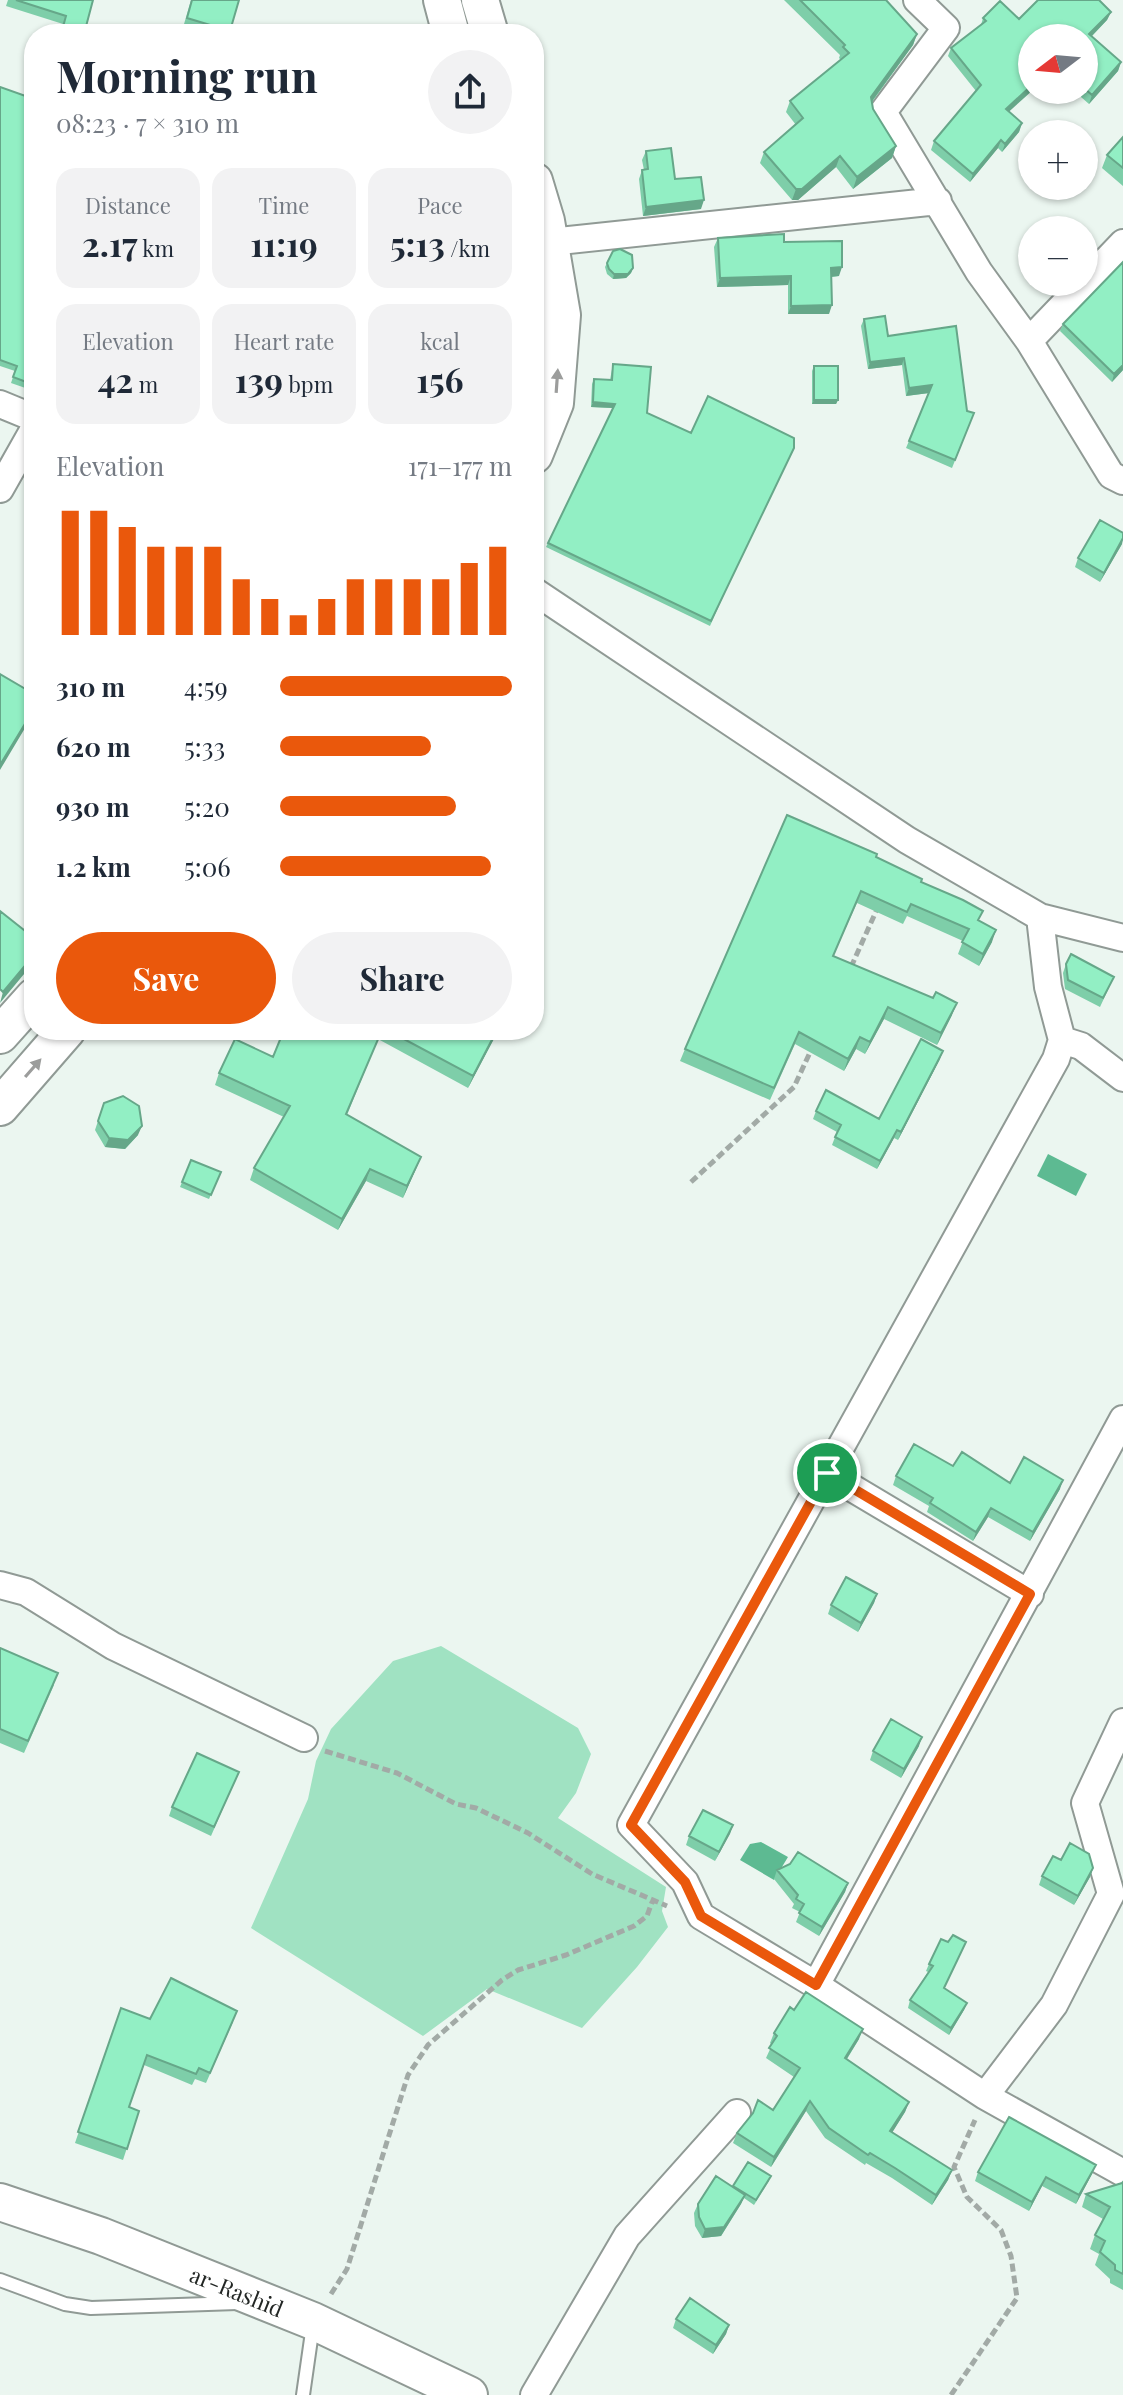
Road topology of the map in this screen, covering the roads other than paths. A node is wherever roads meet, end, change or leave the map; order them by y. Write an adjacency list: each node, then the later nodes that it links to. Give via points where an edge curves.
1 (442, 0): 4 (main road)
2 (480, 0): 5 (main road)
3 (917, 0): 6 (street, via 946,28 883,112)
4 (448, 24)
5 (487, 24)
6 (938, 201): 8 (street); 10 (street, via 979,272)
7 (544, 219): 8 (main road)
8 (550, 242): 13 (main road, one-way to 8, via 555,403 562,315)
9 (1123, 243): 10 (street)
10 (1029, 341): 15 (street, via 1111,475)
11 (0, 404): 12 (street)
12 (24, 414)
13 (544, 430)
14 (24, 447): 16 (street)
15 (1123, 481)
16 (0, 489)
17 (544, 598): 18 (street, via 907,840)
18 (1040, 917): 19 (street); 23 (street, via 1048,987)
19 (1123, 938)
20 (24, 1008): 21 (main road)
21 (0, 1035)
22 (58, 1040): 25 (main road, one-way to 22)
23 (1062, 1040): 24 (street, via 1081,1046); 27 (street)
24 (1123, 1078)
25 (0, 1107)
26 (1123, 1419): 29 (street)
27 (827, 1473): 29 (street); 32 (street, via 631,1825 685,1882 701,1916)
28 (0, 1585): 31 (street, via 26,1592 113,1646)
29 (1030, 1594): 32 (street)
30 (1123, 1722): 33 (street, via 1085,1803 1111,1894 1054,2005)
31 (304, 1738)
32 (816, 1985): 33 (street)
33 (985, 2096): 35 (street)
34 (737, 2113): 42 (street, via 627,2236)
35 (1123, 2173)
36 (0, 2202): 38 (main road, ar-Rashid)
37 (0, 2280): 38 (lane, via 91,2308)
38 (264, 2302): 39 (main road, ar-Rashid)
39 (313, 2321): 40 (lane); 41 (main road, ar-Rashid)
40 (303, 2395)
41 (469, 2395)
42 (534, 2395)

